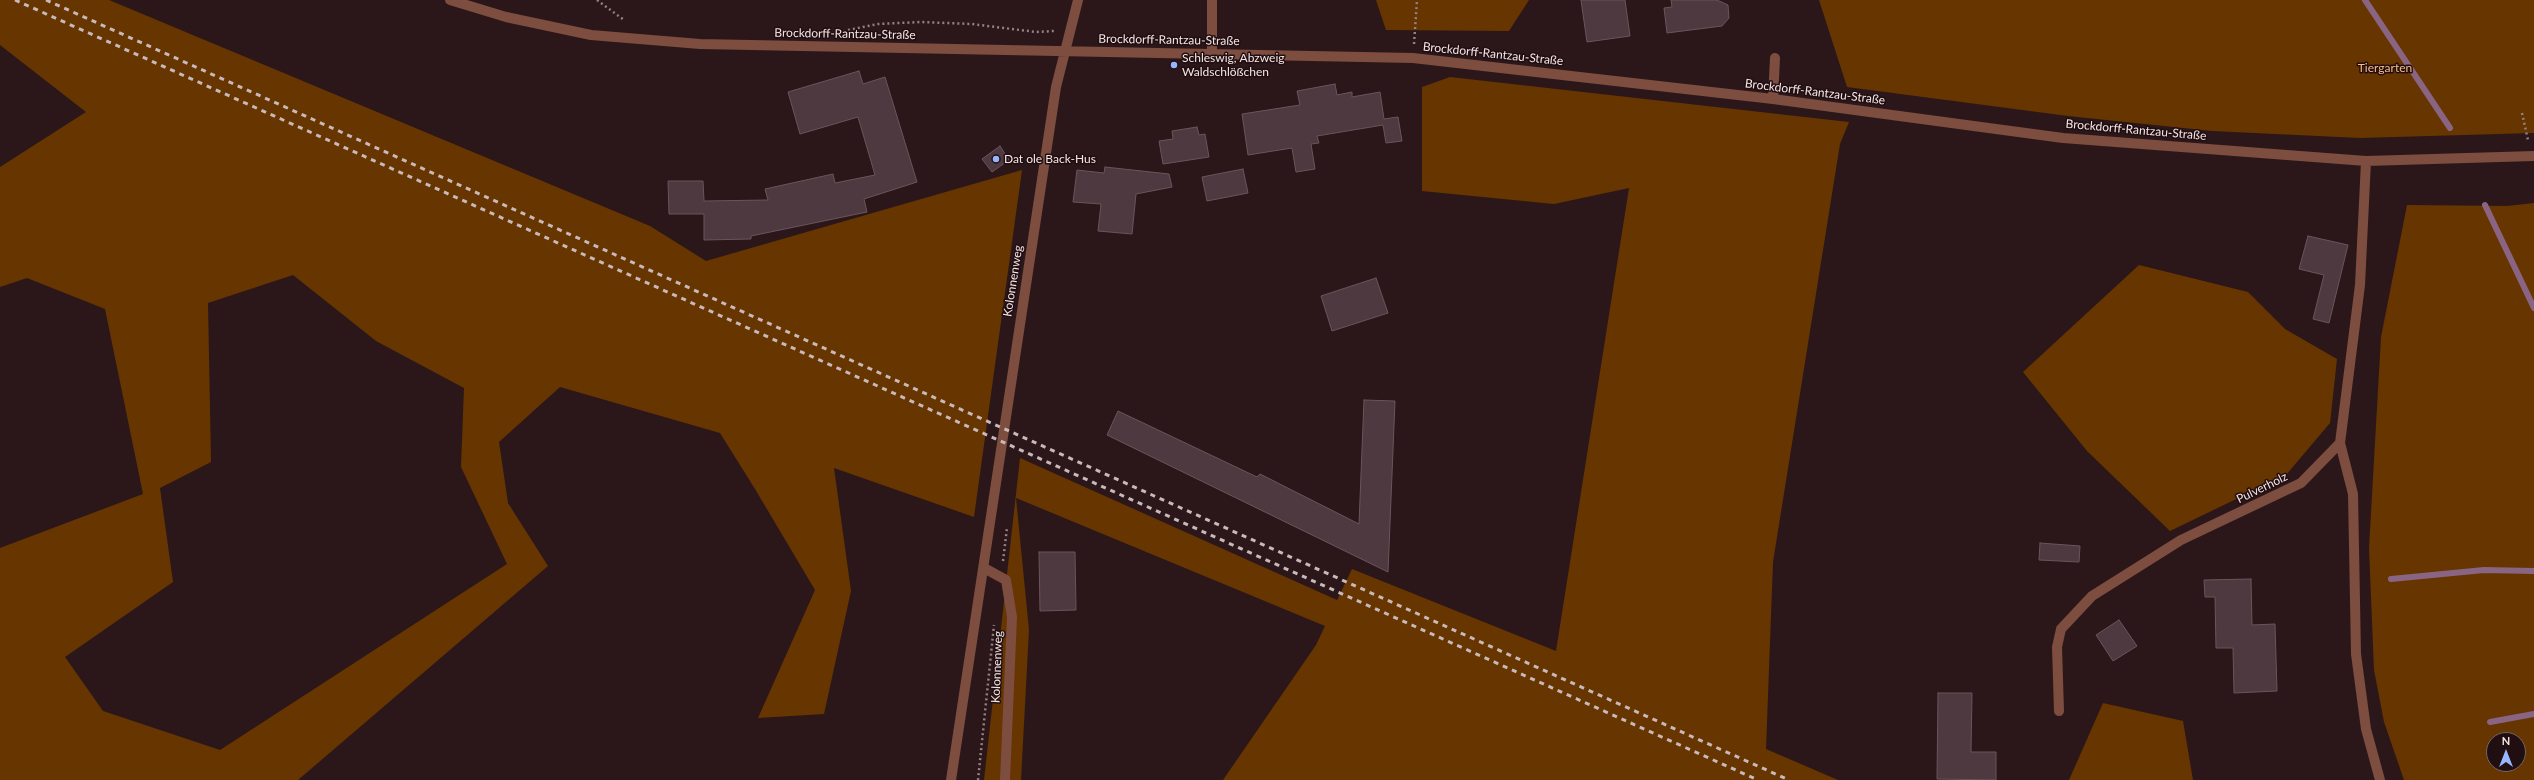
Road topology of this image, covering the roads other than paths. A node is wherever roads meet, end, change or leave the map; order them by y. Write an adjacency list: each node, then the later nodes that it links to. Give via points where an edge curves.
1 (450, 0): 4 (street, Brockdorff-Rantzau-Straße, via 506,17 591,34 700,44)
2 (1078, 0): 4 (street, Kolonnenweg)
3 (1212, 0): 5 (street)
4 (1067, 51): 5 (street, Brockdorff-Rantzau-Straße); 11 (street, Kolonnenweg, via 1054,103)
5 (1212, 54): 7 (street, Brockdorff-Rantzau-Straße, via 1412,58)
6 (1775, 58): 7 (street)
7 (1773, 99): 9 (street, Brockdorff-Rantzau-Straße, via 2063,138)
8 (2533, 156): 9 (street, Brockdorff-Rantzau-Straße)
9 (2366, 162): 10 (street, via 2360,285)
10 (2340, 443): 12 (street, Pulverholz, via 2300,483 2181,540 2092,596 2061,629 2057,647); 15 (street, via 2353,494 2356,654 2366,728)
11 (984, 568): 13 (street, Kolonnenweg); 14 (street, Kolonnenweg, via 1006,580 1012,617)
12 (2059, 710)
13 (951, 780)
14 (1005, 780)
15 (2380, 780)

